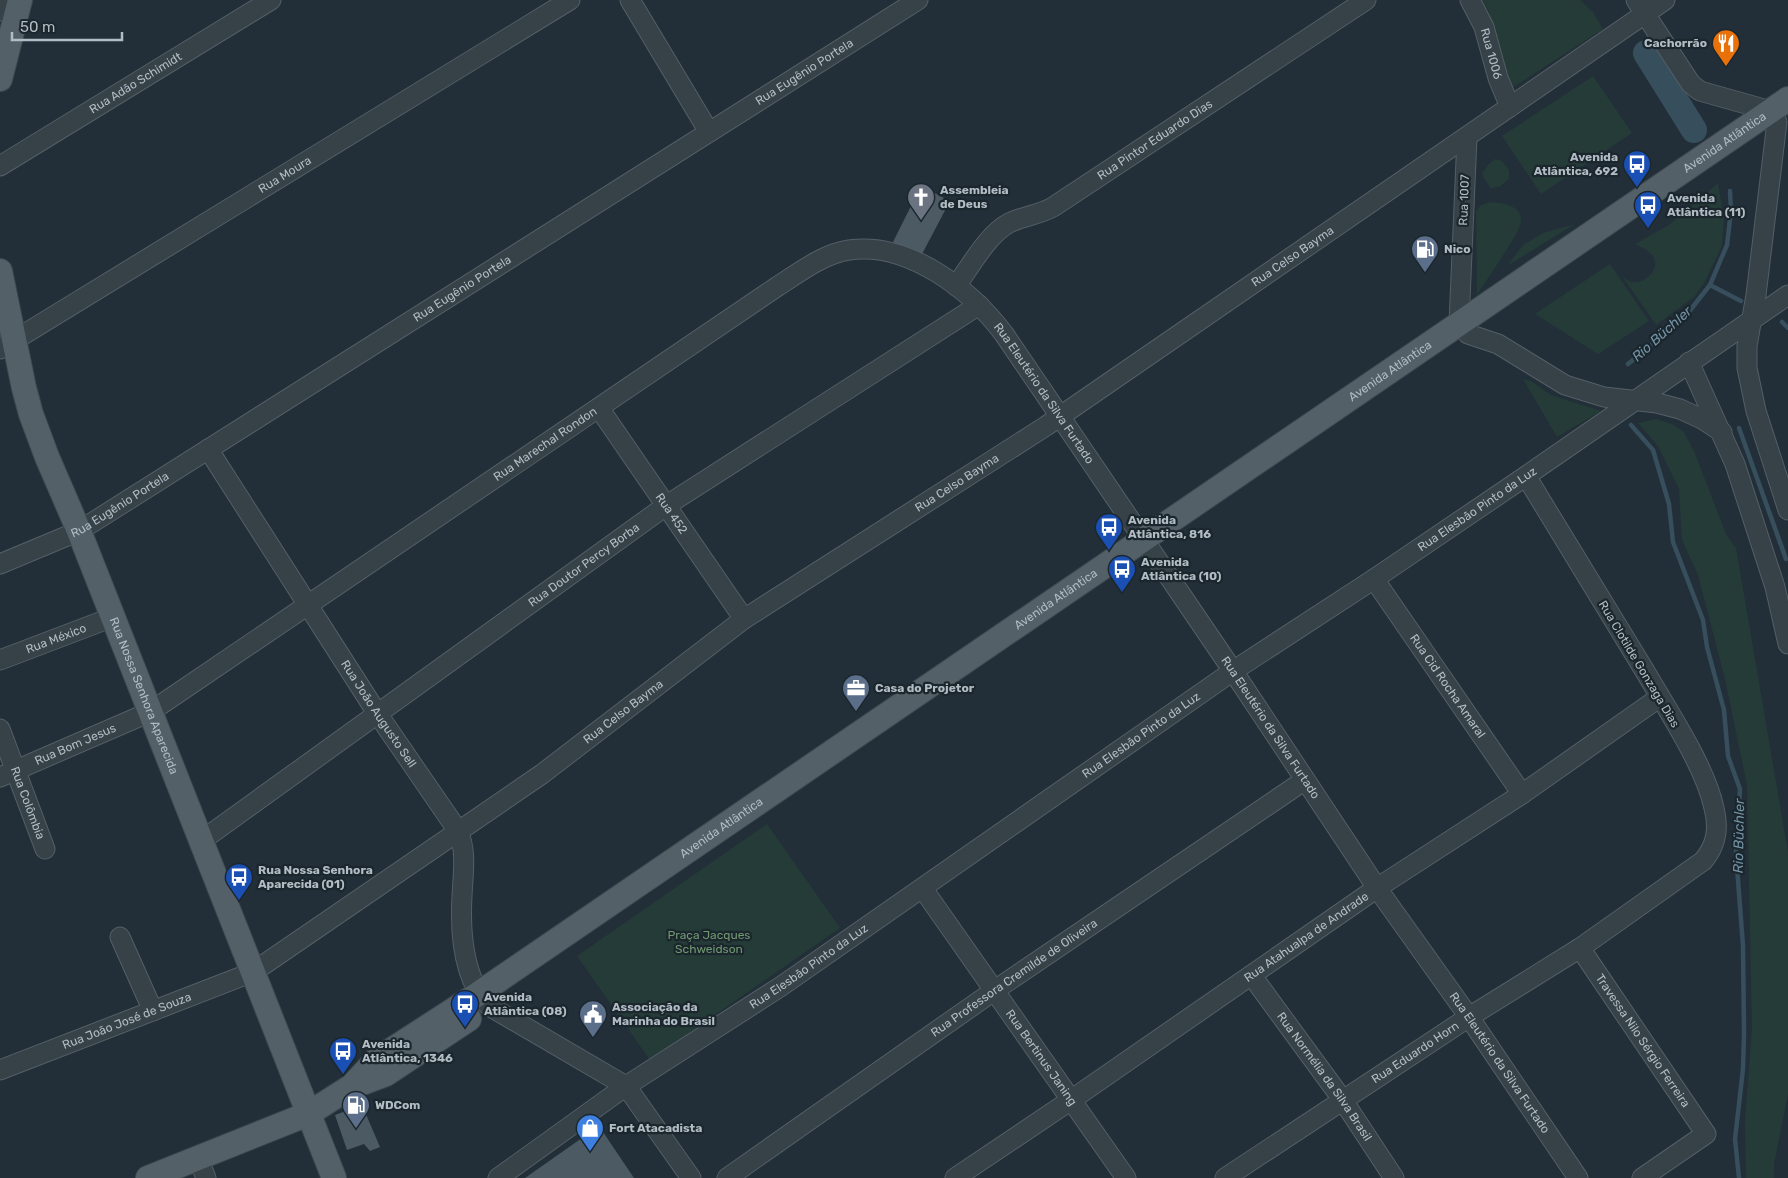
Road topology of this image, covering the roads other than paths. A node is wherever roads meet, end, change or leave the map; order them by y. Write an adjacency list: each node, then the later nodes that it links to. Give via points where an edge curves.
1 (20, 0): 10 (street); 11 (main road)
2 (271, 0): 16 (street, Rua Adão Schimidt)
3 (570, 0): 23 (street, Rua Moura)
4 (630, 0): 14 (street)
5 (918, 0): 14 (street, Rua Eugênio Portela)
6 (1366, 0): 18 (street, Rua Pintor Eduardo Dias, via 1045,212 1004,226 992,236)
7 (1470, 0): 12 (street, Rua 1006, via 1484,27)
8 (1665, 0): 9 (street, Rua Celso Bayma)
9 (1640, 7): 12 (street, Rua Celso Bayma); 13 (street, via 1691,84 1700,91)
10 (0, 11)
11 (0, 79)
12 (1510, 107): 15 (street, Rua Celso Bayma)
13 (1781, 112): 21 (street); 22 (main road, Avenida Atlântica)
14 (709, 132): 29 (street, Rua Eugênio Portela)
15 (1467, 137): 22 (street, Rua 1007); 27 (street, Rua Celso Bayma)
16 (0, 166)
17 (0, 271): 23 (main road, Rua Nossa Senhora Aparecida)
18 (956, 286): 20 (street, Rua Eleutério da Silva Furtado); 26 (street, Rua Marechal Rondon, via 921,265 886,251 858,249 836,254 778,286)
19 (1788, 295): 21 (street, Rua Elesbão Pinto da Luz)
20 (979, 305): 27 (street, Rua Eleutério da Silva Furtado, via 1004,334); 31 (street, Rua Doutor Percy Borba)
21 (1752, 320): 24 (street, Rua Elesbão Pinto da Luz); 32 (street, via 1747,368 1756,411)
22 (1464, 329): 25 (street, via 1498,344 1565,384 1604,397); 34 (main road, Avenida Atlântica)
23 (7, 345): 33 (main road, Rua Nossa Senhora Aparecida, via 38,436)
24 (1689, 362): 25 (street, Rua Elesbão Pinto da Luz); 28 (street)
25 (1634, 401): 28 (street, via 1680,409 1702,418); 30 (street, Rua Elesbão Pinto da Luz)
26 (599, 408): 31 (street, Rua 452); 38 (street, Rua Marechal Rondon)
27 (1060, 417): 34 (street, Rua Eleutério da Silva Furtado); 40 (street, Rua Celso Bayma)
28 (1722, 432): 37 (street)
29 (208, 449): 33 (street, Rua Eugênio Portela); 38 (street, Rua João Augusto Sell)
30 (1526, 476): 36 (street, Rua Elesbão Pinto da Luz); 44 (street, Rua Clotilde Gonzaga Dias)
31 (667, 505): 40 (street, Rua 452); 46 (street, Rua Doutor Percy Borba)
32 (1788, 510)
33 (79, 531): 35 (street, Rua Eugênio Portela); 39 (main road, Rua Nossa Senhora Aparecida)
34 (1148, 546): 43 (street, Rua Eleutério da Silva Furtado); 62 (main road, Avenida Atlântica)
35 (0, 564)
36 (1374, 579): 43 (street, Rua Elesbão Pinto da Luz); 50 (street, Rua Cid Rocha Amaral)
37 (1781, 585): 41 (street)
38 (309, 604): 45 (street, Rua Marechal Rondon); 46 (street, Rua João Augusto Sell)
39 (113, 617): 42 (street, Rua México); 45 (main road, Rua Nossa Senhora Aparecida)
40 (744, 619): 51 (street, Rua Celso Bayma, via 542,774)
41 (1788, 644)
42 (0, 660)
43 (1233, 671): 49 (street, Rua Eleutério da Silva Furtado); 56 (street, Rua Elesbão Pinto da Luz)
44 (1660, 697): 50 (street, Rua Atahualpa de Andrade); 54 (street, Rua Clotilde Gonzaga Dias, via 1703,777 1714,808 1717,833)
45 (150, 712): 48 (street, Rua Bom Jesus); 52 (main road, Rua Nossa Senhora Aparecida)
46 (377, 713): 51 (street, Rua João Augusto Sell); 52 (street, Rua Doutor Percy Borba)
47 (0, 729): 48 (street, Rua Colômbia)
48 (8, 774): 53 (street, Rua Colômbia)
49 (1305, 780): 55 (street, Rua Eleutério da Silva Furtado); 61 (street, Rua Professora Cremilde de Oliveira)
50 (1522, 794): 55 (street, Rua Atahualpa de Andrade)
51 (458, 831): 59 (street, Rua Celso Bayma); 62 (street, Rua João Augusto Sell, via 464,854 463,932 471,975)
52 (201, 841): 59 (main road, Rua Nossa Senhora Aparecida)
53 (45, 849)
54 (1703, 861): 58 (street, Rua Eduardo Horn)
55 (1377, 888): 60 (street, Rua Atahualpa de Andrade); 64 (street, Rua Eleutério da Silva Furtado)
56 (923, 889): 61 (street, Rua Bertinus Janing); 66 (street, Rua Elesbão Pinto da Luz, via 780,987)
57 (120, 937): 63 (street)
58 (1580, 948): 64 (street, Rua Eduardo Horn); 81 (street, Travessa Nilo Sérgio Ferreira, via 1706,1134)
59 (253, 972): 63 (street, Rua João José de Souza); 69 (main road, Rua Nossa Senhora Aparecida)
60 (1252, 976): 67 (street, Rua Atahualpa de Andrade); 68 (street, Rua Normélia da Silva Brasil)
61 (995, 990): 67 (street, Rua Bertinus Janing); 75 (street, Rua Professora Cremilde de Oliveira)
62 (483, 1000): 66 (street); 69 (main road, Avenida Atlântica)
63 (153, 1011): 65 (street, Rua João José de Souza)
64 (1469, 1017): 68 (street, Rua Eduardo Horn); 80 (street, Rua Eleutério da Silva Furtado)
65 (0, 1070)
66 (626, 1086): 73 (street, Rua Elesbão Pinto da Luz); 74 (street)
67 (1071, 1100): 76 (street, Rua Atahualpa de Andrade); 77 (street, Rua Bertinus Janing)
68 (1342, 1100): 78 (street, Rua Eduardo Horn); 79 (street, Rua Normélia da Silva Brasil)
69 (308, 1114): 70 (main road, Avenida Atlântica); 72 (main road, Rua Nossa Senhora Aparecida)
70 (202, 1168): 71 (main road, Avenida Atlântica)
71 (148, 1178)
72 (334, 1178)
73 (498, 1178)
74 (691, 1178)
75 (727, 1178)
76 (955, 1178)
77 (1126, 1178)
78 (1225, 1178)
79 (1394, 1178)
80 (1578, 1178)
81 (1642, 1178)

